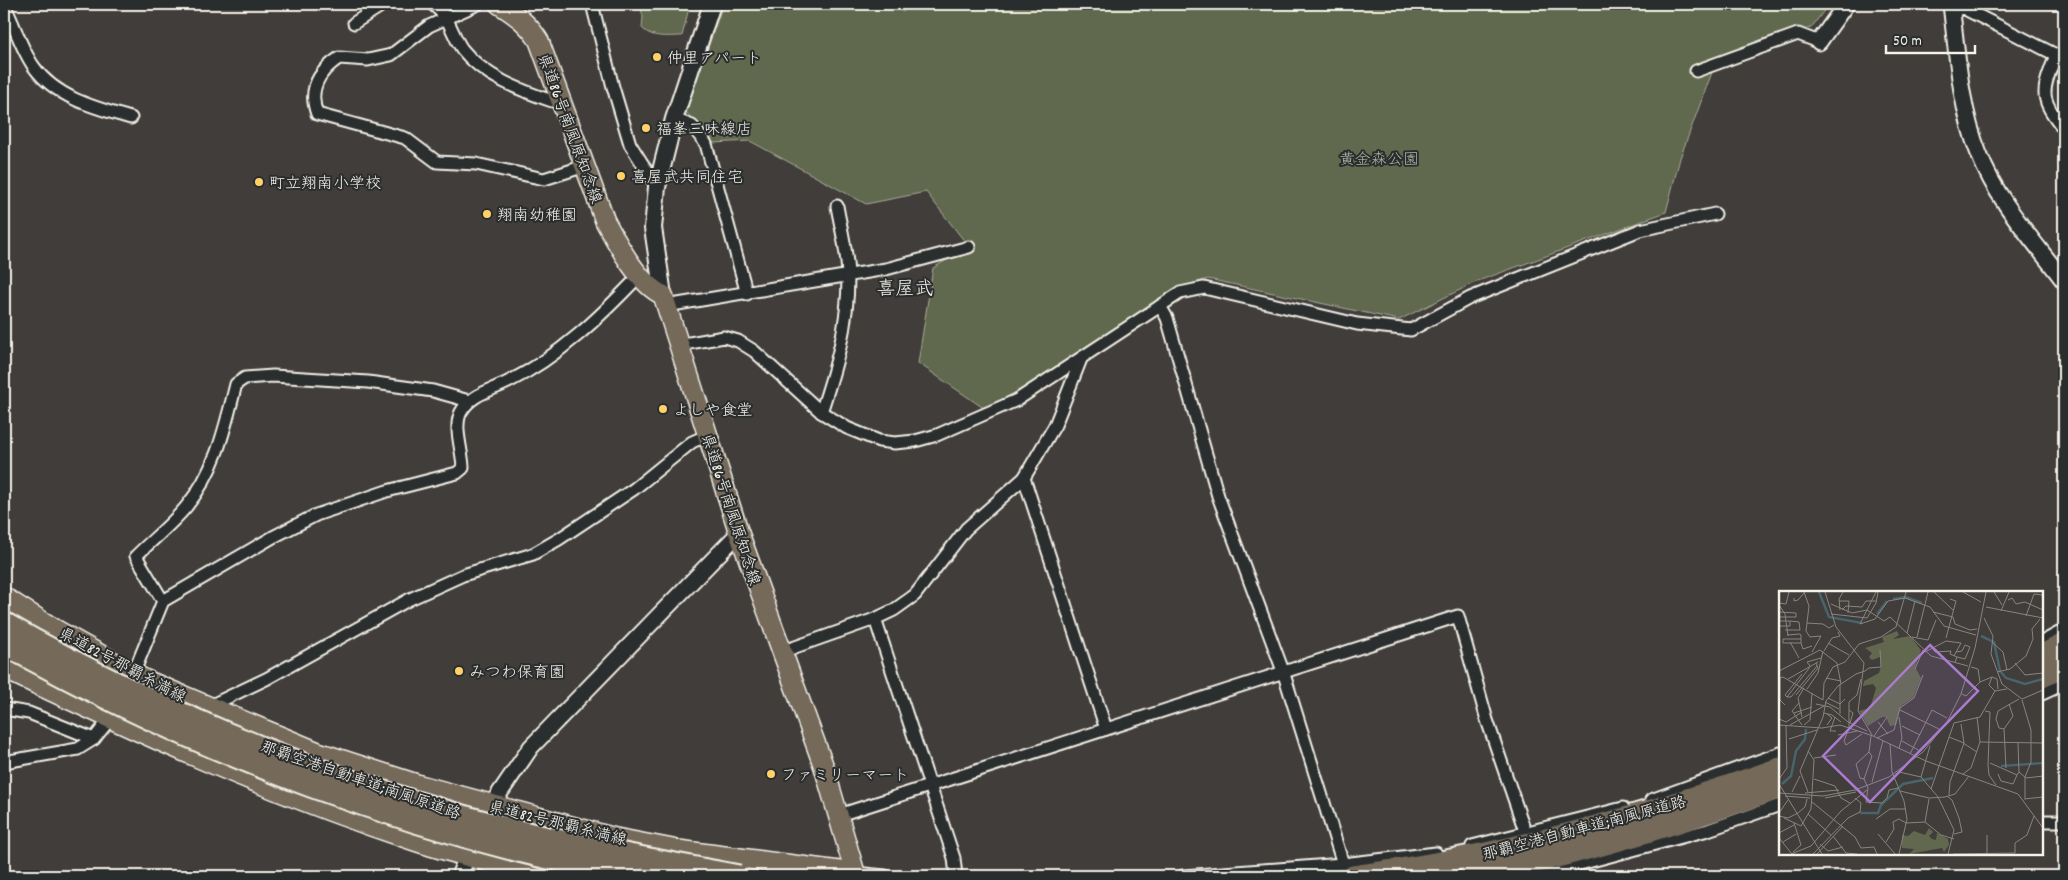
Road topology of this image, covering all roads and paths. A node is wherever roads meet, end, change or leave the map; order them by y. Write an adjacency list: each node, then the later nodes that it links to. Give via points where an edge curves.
1 (4, 4): 16 (street, via 34,66 53,87 80,102)
2 (384, 4): 11 (street)
3 (432, 4): 10 (street)
4 (478, 4): 10 (street)
5 (499, 4): 15 (main road, 県道86号南風原知念線, via 531,28 539,41)
6 (592, 4): 20 (street, via 630,144)
7 (1846, 4): 12 (street)
8 (710, 5): 17 (main road)
9 (1952, 7): 13 (street, via 1963,8); 26 (street, via 1965,105 1979,154 2008,207)
10 (446, 17): 15 (street, via 464,51 486,70 517,89 552,101); 19 (street, via 391,55 368,60 338,58 329,64 318,79 312,100 317,114 405,138 437,162 476,164 544,179)
11 (354, 23)
12 (1819, 42): 14 (street, via 1798,34)
13 (2060, 57): 18 (street, via 2043,89 2049,110)
14 (1696, 71)
15 (559, 99): 19 (main road, 県道86号南風原知念線)
16 (131, 118)
17 (674, 118): 20 (main road); 27 (street, via 692,126 706,144)
18 (2064, 129)
19 (585, 166): 24 (main road, 県道86号南風原知念線, via 605,221 618,246)
20 (657, 188): 28 (main road, via 654,228)
21 (837, 206): 25 (street)
22 (1715, 214): 29 (street, via 1640,230 1470,298 1411,330 1357,324 1204,288 1180,293)
23 (969, 247): 25 (street)
24 (640, 275): 28 (main road, 県道86号南風原知念線); 32 (street, via 597,318 533,370)
25 (848, 276): 27 (street); 33 (street, via 846,326)
26 (2064, 281)
27 (747, 294): 28 (street)
28 (665, 300): 30 (main road, 県道86号南風原知念線)
29 (1160, 306): 31 (street); 49 (street, via 1167,318 1218,496)
30 (678, 346): 33 (street, via 724,337 738,342 754,351); 34 (main road, 県道86号南風原知念線)
31 (1081, 359): 33 (street, via 1017,400 915,441 895,443 865,436); 35 (street, via 1055,425)
32 (469, 401): 38 (street, via 458,421 463,468 457,473 387,491 316,515); 38 (street, via 432,390 368,382 273,376 240,381 236,384 219,449 201,486 185,508 136,556)
33 (821, 412)
34 (708, 435): 36 (main road, 県道86号南風原知念線); 55 (street, via 692,442 606,509 533,554 463,575 410,598)
35 (1024, 478): 39 (street, via 966,530 915,595); 57 (street)
36 (739, 533): 45 (main road, 県道86号南風原知念線); 64 (street, via 531,747)
37 (4, 597): 50 (main road, 県道82号那覇糸満線)
38 (163, 601): 50 (street)
39 (875, 619): 45 (street); 62 (street)
40 (4, 622): 76 (highway, 那覇空港自動車道;南風原道路, bridge, via 65,658 148,698 320,768 421,803 635,858)
41 (2064, 630): 42 (street)
42 (2043, 641)
43 (4, 644): 75 (highway, 那覇空港自動車道;南風原道路, bridge, via 140,715 313,786 416,822)
44 (2064, 644): 46 (highway)
45 (781, 652): 66 (main road, 県道86号南風原知念線)
46 (2043, 654)
47 (2064, 666): 51 (highway)
48 (4, 669): 56 (main road)
49 (1282, 671): 57 (street); 69 (street, via 1458,616 1486,720); 71 (street)
50 (134, 674): 55 (main road, 県道82号那覇糸満線); 56 (street)
51 (2043, 676)
52 (2064, 684): 53 (street)
53 (2043, 694)
54 (4, 709): 58 (street, via 29,713)
55 (210, 709): 64 (main road, 県道82号那覇糸満線, via 318,752)
56 (111, 720): 58 (street); 70 (main road, via 262,785 408,839)
57 (1106, 729): 62 (street)
58 (94, 739): 60 (street, via 78,749)
59 (1779, 753): 69 (street, via 1638,804)
60 (4, 762)
61 (1779, 768): 71 (highway, 那覇空港自動車道;南風原道路, via 1694,799 1588,830 1483,854)
62 (929, 785): 66 (street); 78 (street, via 954,858)
63 (1779, 788): 80 (highway, 那覇空港自動車道;南風原道路, via 1593,848)
64 (490, 805): 70 (street); 72 (main road, 県道82号那覇糸満線, via 616,838)
65 (1779, 805): 81 (street, via 1708,830)
66 (839, 815): 72 (main road, 県道86号南風原知念線)
67 (2064, 820): 68 (street)
68 (2043, 821)
69 (1525, 831): 71 (street, via 1455,851)
70 (467, 856): 73 (street); 74 (main road)
71 (1348, 870): 79 (street)
72 (856, 875): 77 (street)
73 (459, 876)
74 (545, 876)
75 (635, 876)
76 (739, 876)
77 (885, 876)
78 (956, 876)
79 (1183, 876)
80 (1470, 876)
81 (1535, 876)

